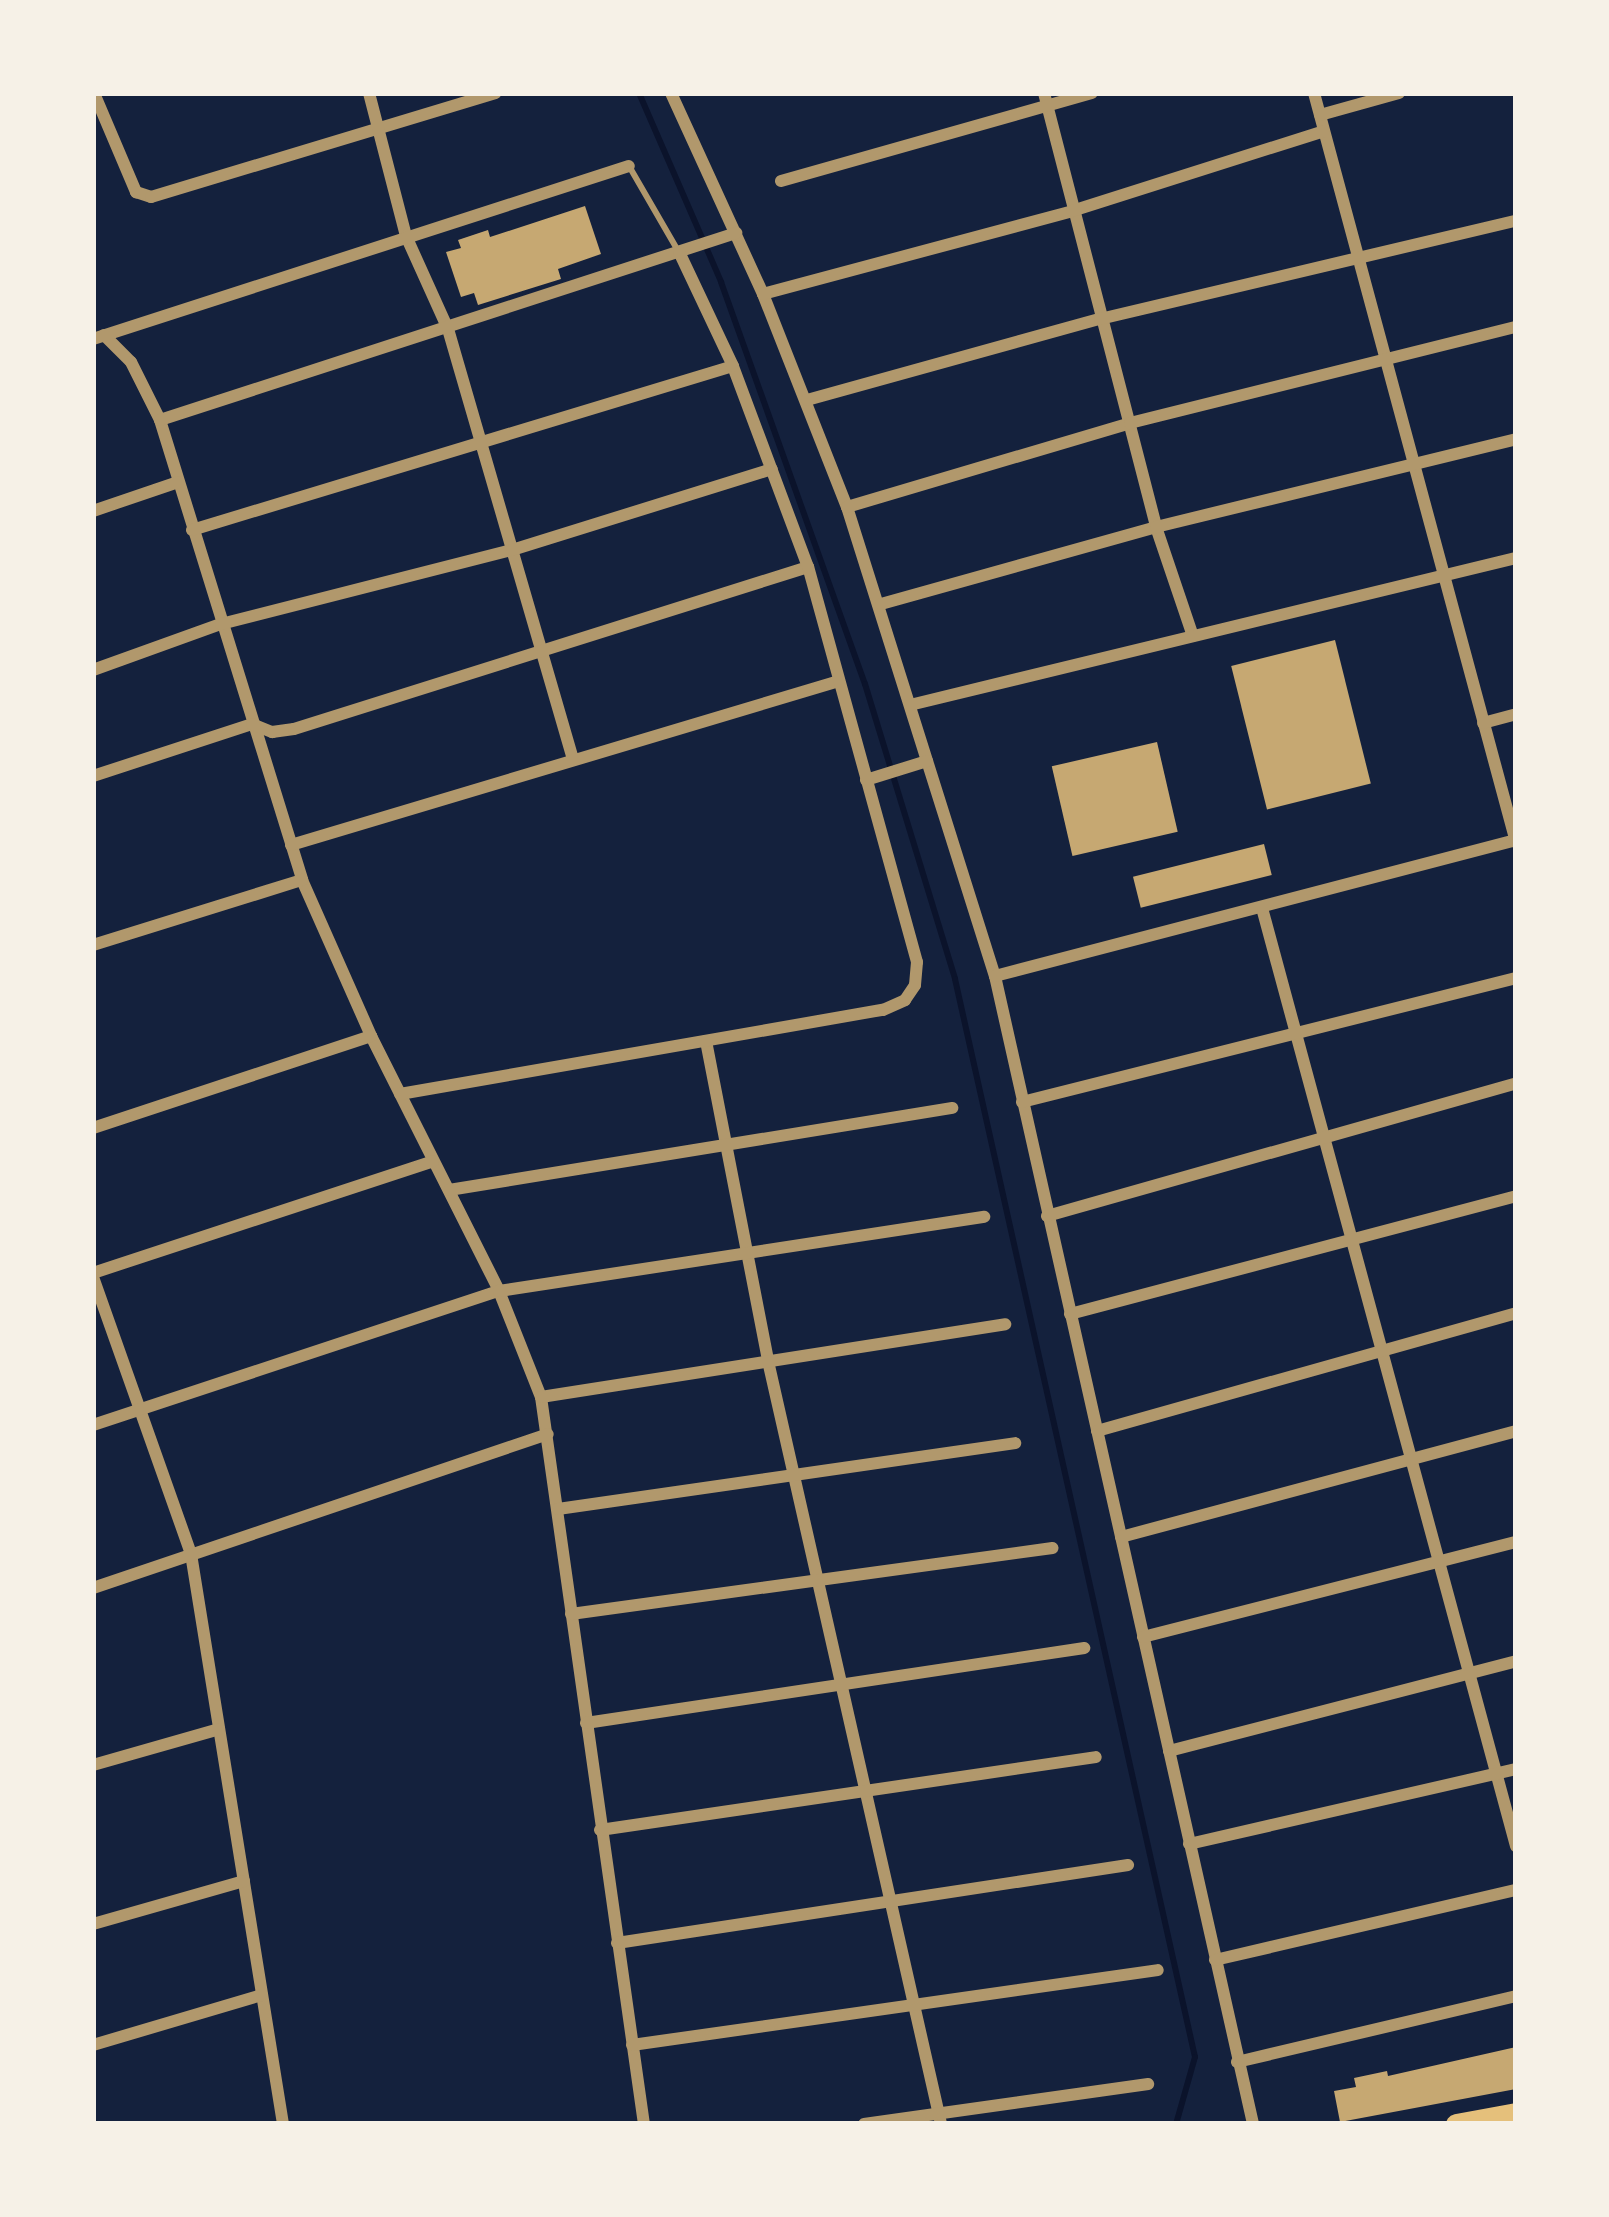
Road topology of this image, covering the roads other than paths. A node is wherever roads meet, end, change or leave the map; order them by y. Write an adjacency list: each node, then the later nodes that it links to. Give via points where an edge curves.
1 (94, 93): 10 (street, via 136,192 151,197)
2 (369, 93): 10 (street)
3 (496, 93): 10 (street)
4 (671, 93): 16 (street)
5 (1092, 93): 8 (street)
6 (1314, 93): 9 (street)
7 (1399, 93): 9 (street)
8 (1045, 99): 13 (street); 14 (street)
9 (1320, 115): 11 (street)
10 (379, 130): 17 (street)
11 (1324, 131): 14 (street); 19 (street)
12 (629, 166): 17 (street); 18 (lane)
13 (781, 181)
14 (1072, 212): 20 (street); 21 (street)
15 (1516, 221): 19 (street)
16 (736, 233): 18 (street); 20 (street)
17 (406, 236): 23 (street); 24 (street)
18 (683, 250): 23 (street); 26 (street)
19 (1359, 260): 21 (street); 25 (street)
20 (763, 294): 27 (street)
21 (1100, 319): 27 (street); 29 (street)
22 (1516, 327): 25 (street)
23 (448, 329): 28 (street); 31 (street)
24 (98, 337): 28 (street, via 131,362)
25 (1386, 361): 29 (street); 32 (street)
26 (733, 366): 31 (street); 33 (street)
27 (807, 400): 35 (street)
28 (160, 420): 34 (street)
29 (1130, 423): 35 (street); 37 (street)
30 (1516, 439): 32 (street)
31 (480, 440): 38 (street); 39 (street)
32 (1414, 466): 37 (street); 42 (street)
33 (772, 469): 39 (street); 41 (street)
34 (178, 482): 36 (street); 38 (street)
35 (847, 507): 43 (street)
36 (93, 512)
37 (1156, 527): 43 (street); 45 (street)
38 (192, 530): 44 (street)
39 (512, 550): 44 (street); 46 (street)
40 (1516, 558): 42 (street)
41 (808, 568): 46 (street); 48 (street)
42 (1445, 579): 45 (street); 51 (street)
43 (880, 604): 49 (street)
44 (221, 624): 47 (street); 52 (street)
45 (1193, 635): 49 (street)
46 (542, 651): 52 (street, via 294,729); 53 (street)
47 (93, 670)
48 (839, 680): 53 (street); 56 (street)
49 (910, 705): 54 (street)
50 (1516, 714): 51 (street)
51 (1483, 723): 57 (street)
52 (252, 724): 55 (street); 58 (street)
53 (573, 758): 58 (street)
54 (927, 761): 56 (street); 62 (street)
55 (93, 776)
56 (866, 780): 66 (street, via 917,962 915,985 884,1010)
57 (1516, 841): 60 (street)
58 (290, 845): 59 (street)
59 (302, 880): 61 (street); 65 (street)
60 (1262, 908): 62 (street); 64 (street)
61 (93, 945)
62 (995, 976): 69 (street)
63 (1516, 978): 64 (street)
64 (1295, 1031): 69 (street); 72 (street)
65 (371, 1036): 68 (street); 71 (street)
66 (706, 1041): 68 (street); 73 (street)
67 (1516, 1084): 72 (street)
68 (400, 1094): 74 (street)
69 (1022, 1102): 77 (street)
70 (952, 1108): 73 (street)
71 (93, 1128)
72 (1324, 1138): 77 (street); 79 (street)
73 (724, 1145): 75 (street); 80 (street)
74 (433, 1161): 75 (street); 81 (street)
75 (449, 1190): 82 (street)
76 (1516, 1196): 79 (street)
77 (1047, 1216): 84 (street)
78 (984, 1217): 80 (street)
79 (1352, 1241): 84 (street); 86 (street)
80 (746, 1253): 82 (street); 87 (street)
81 (93, 1275): 89 (street)
82 (499, 1292): 88 (street); 89 (street)
83 (1516, 1313): 86 (street)
84 (1070, 1314): 91 (street)
85 (1005, 1324): 87 (street)
86 (1382, 1350): 91 (street); 95 (street)
87 (768, 1361): 88 (street); 96 (street)
88 (541, 1396): 93 (street)
89 (140, 1410): 90 (street); 101 (street)
90 (93, 1425)
91 (1097, 1431): 98 (street)
92 (1516, 1431): 95 (street)
93 (548, 1434): 97 (street); 101 (street)
94 (1015, 1443): 96 (street)
95 (1411, 1458): 98 (street); 102 (street)
96 (794, 1475): 97 (street); 103 (street)
97 (557, 1509): 105 (street)
98 (1121, 1537): 106 (street)
99 (1516, 1542): 102 (street)
100 (1053, 1548): 103 (street)
101 (191, 1554): 104 (street); 112 (street)
102 (1439, 1562): 106 (street); 109 (street)
103 (818, 1580): 105 (street); 110 (street)
104 (93, 1588)
105 (571, 1614): 111 (street)
106 (1143, 1637): 113 (street)
107 (1084, 1648): 110 (street)
108 (1516, 1661): 109 (street)
109 (1469, 1673): 113 (street); 117 (street)
110 (842, 1684): 111 (street); 118 (street)
111 (586, 1723): 119 (street)
112 (220, 1729): 115 (street); 123 (street)
113 (1168, 1751): 120 (street)
114 (1096, 1757): 118 (street)
115 (93, 1765)
116 (1516, 1769): 117 (street)
117 (1497, 1774): 120 (street); 121 (street)
118 (865, 1791): 119 (street); 125 (street)
119 (600, 1830): 127 (street)
120 (1189, 1844): 128 (street)
121 (1516, 1846)
122 (1128, 1864): 125 (street)
123 (244, 1881): 126 (street); 130 (street)
124 (1516, 1890): 128 (street)
125 (890, 1901): 127 (street); 132 (street)
126 (93, 1924)
127 (617, 1943): 134 (street)
128 (1215, 1960): 135 (street)
129 (1158, 1970): 132 (street)
130 (262, 1995): 133 (street); 139 (street)
131 (1516, 1996): 135 (street)
132 (914, 2005): 134 (street); 138 (street)
133 (93, 2044)
134 (632, 2045): 140 (street)
135 (1238, 2062): 142 (street)
136 (1148, 2084): 138 (street)
137 (1509, 2118): 143 (main road)
138 (940, 2119): 141 (street)
139 (283, 2124)
140 (644, 2124)
141 (864, 2124)
142 (1253, 2124)
143 (1456, 2124)

